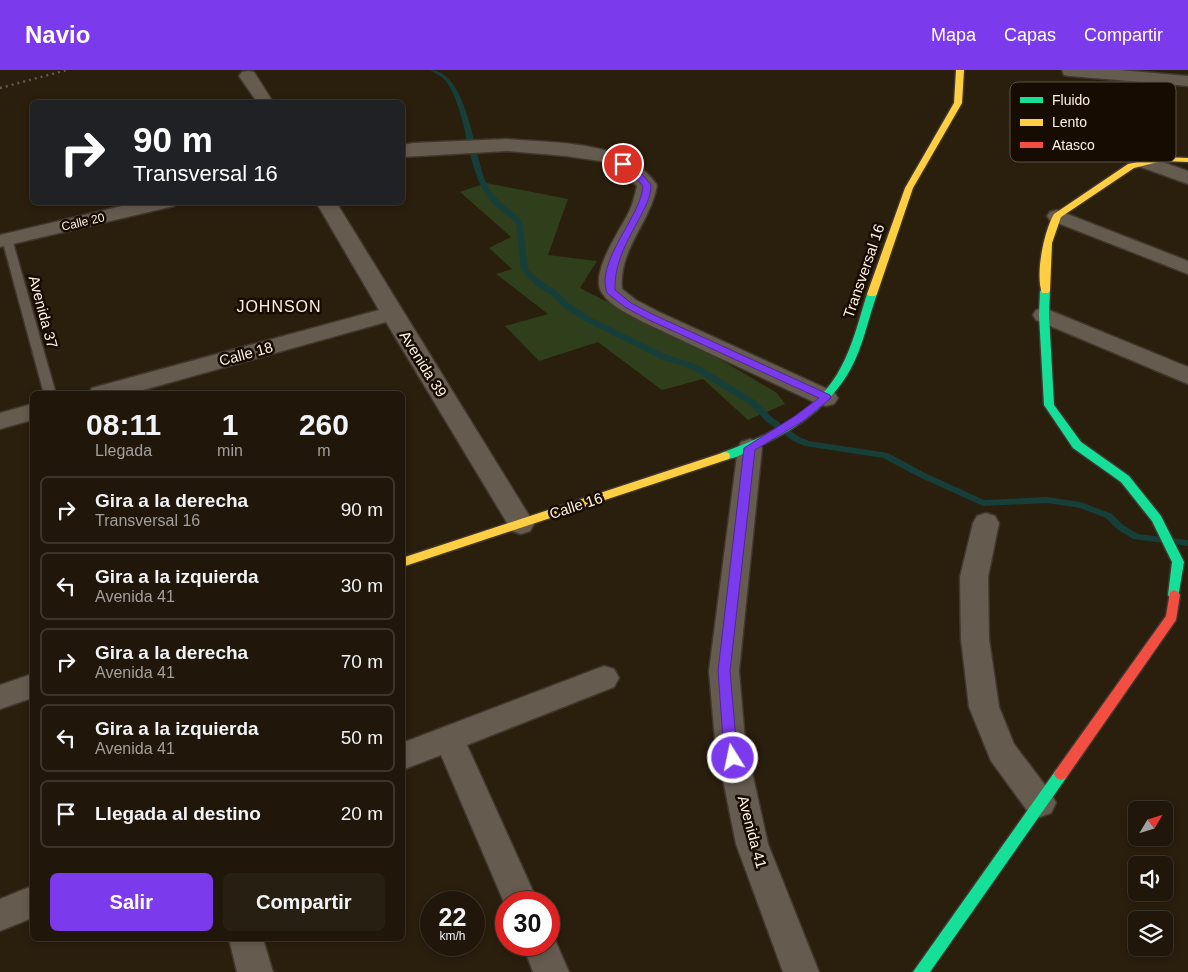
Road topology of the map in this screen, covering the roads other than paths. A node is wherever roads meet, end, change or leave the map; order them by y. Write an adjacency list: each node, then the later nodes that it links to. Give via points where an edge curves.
1 (960, 70): 19 (street, Transversal 16, via 958,103 908,188 845,370)
2 (1070, 71): 4 (street)
3 (248, 76): 5 (street)
4 (1182, 77)
5 (264, 100)
6 (405, 151): 19 (street, via 508,145 605,156 623,164 647,185 646,196 620,246 610,277 611,291 650,317)
7 (1145, 162): 8 (street); 11 (street, via 1131,166)
8 (1188, 178)
9 (154, 205): 12 (street, Calle 20)
10 (328, 205): 14 (street, Avenida 39)
11 (1057, 216): 13 (street); 15 (street, via 1047,241)
12 (4, 240): 17 (lane, Avenida 37)
13 (1188, 268)
14 (392, 313): 18 (street, Calle 18); 24 (street, Avenida 39)
15 (1044, 315): 16 (street); 31 (street, via 1049,405 1077,445 1131,486 1157,519 1178,562 1172,617)
16 (1188, 376)
17 (49, 391)
18 (111, 391)
19 (826, 398): 22 (street, Transversal 16)
20 (30, 413): 21 (street)
21 (0, 421)
22 (758, 443): 24 (street, Calle 16); 39 (street, Avenida 41, via 724,671 730,740 752,844)
23 (986, 522): 31 (street, via 974,576 974,639 984,707 1002,752)
24 (521, 524): 25 (street, Calle 16)
25 (405, 562)
26 (604, 678): 29 (street)
27 (30, 687): 28 (street)
28 (0, 697)
29 (449, 739): 30 (street); 32 (street)
30 (405, 756)
31 (1040, 803): 40 (street)
32 (516, 891)
33 (30, 903): 34 (street)
34 (0, 915)
35 (247, 941): 37 (street)
36 (544, 956): 38 (street)
37 (256, 972)
38 (551, 972)
39 (801, 972)
40 (921, 972)

